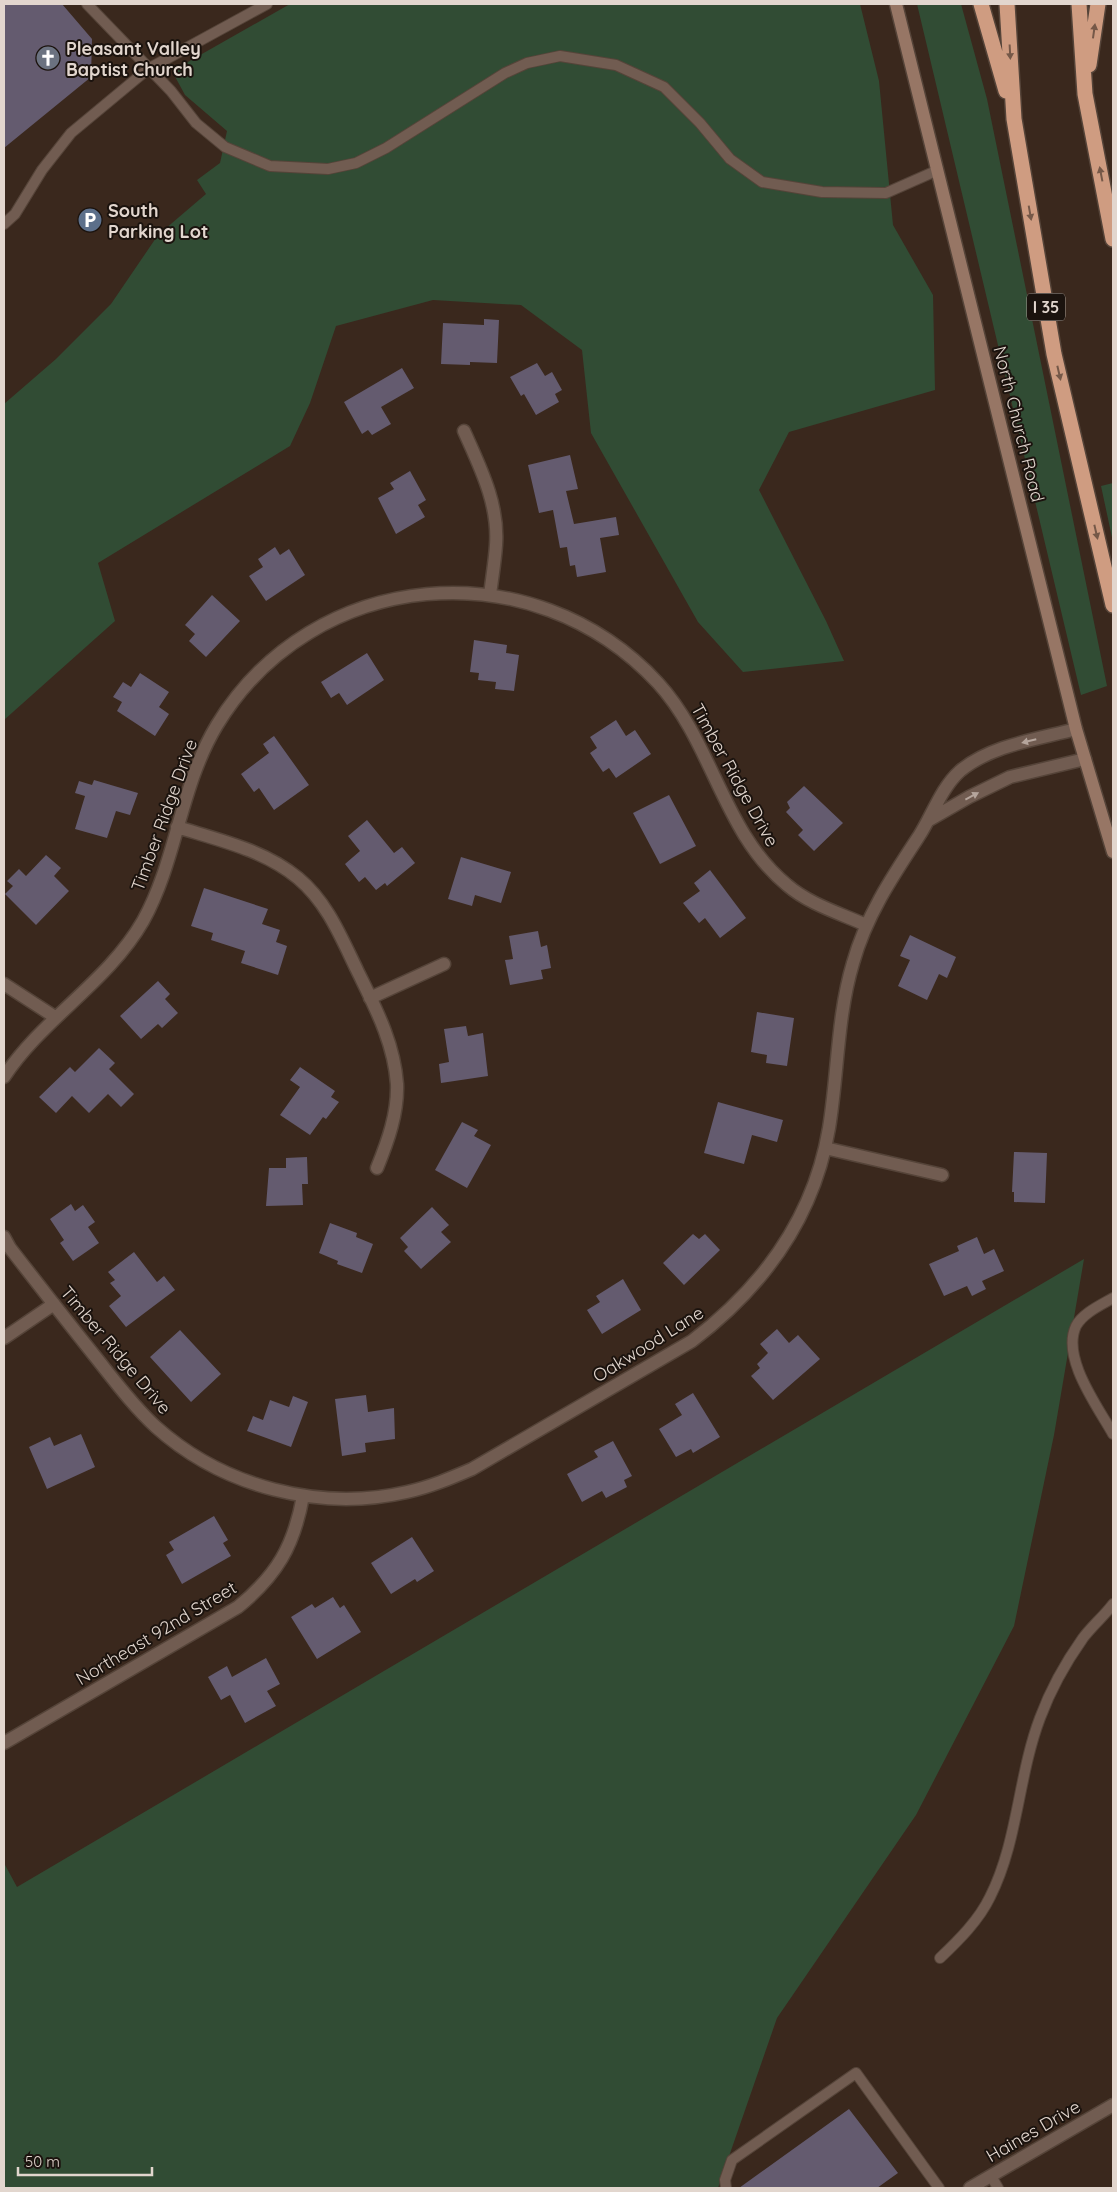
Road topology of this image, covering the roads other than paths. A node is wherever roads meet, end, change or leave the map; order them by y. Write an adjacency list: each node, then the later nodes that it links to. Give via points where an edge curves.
1 (87, 4): 8 (lane)
2 (267, 4): 8 (lane)
3 (896, 4): 11 (main road, North Church Road)
4 (981, 4): 10 (highway)
5 (1007, 4): 10 (highway, I 35, one-way to 10)
6 (1079, 4): 9 (highway)
7 (1098, 4): 9 (highway, one-way to 7)
8 (148, 68): 11 (lane, via 196,123 225,148 270,166 328,169 356,163 386,148 505,73 526,63 560,56 616,65 664,87 730,159 762,182 822,192 886,193); 12 (lane, via 71,133)
9 (1085, 94): 13 (highway, one-way to 9)
10 (1014, 119): 16 (highway, I 35, one-way to 16, via 1054,354)
11 (938, 170): 17 (main road, North Church Road)
12 (4, 224)
13 (1113, 239)
14 (464, 431): 15 (street, via 489,491 495,518 496,544)
15 (490, 594): 20 (street, Timber Ridge Drive, via 424,593 391,599 336,618 279,653 255,676 216,726 203,751); 22 (street, Timber Ridge Drive, via 544,608 583,624 637,663 679,710 746,837 768,868 810,901)
16 (1113, 605)
17 (1076, 729): 18 (main road, North Church Road); 19 (street, Oakwood Lane, one-way to 19, via 985,756 960,772 941,796)
18 (1085, 759): 19 (street, Oakwood Lane, one-way to 18, via 1010,777); 21 (main road, North Church Road)
19 (930, 820): 22 (street, Oakwood Lane, via 886,886)
20 (177, 827): 25 (street, via 254,851 299,879 332,918); 26 (street, Timber Ridge Drive, via 156,893 142,922 110,964)
21 (1113, 852)
22 (866, 925): 28 (street, Oakwood Lane, via 852,964 844,1002)
23 (444, 964): 25 (street)
24 (4, 984): 26 (street)
25 (370, 998): 29 (street, via 386,1030 394,1057 397,1085 393,1122)
26 (56, 1017): 27 (street, Timber Ridge Drive, via 21,1053)
27 (4, 1077)
28 (825, 1148): 30 (street); 36 (street, Oakwood Lane, via 804,1209 769,1267 748,1293 692,1341 472,1470 407,1492 372,1498)
29 (377, 1168)
30 (942, 1175)
31 (4, 1237): 33 (street, Timber Ridge Drive)
32 (1113, 1298): 35 (lane, via 1076,1326 1072,1343 1078,1371)
33 (54, 1304): 34 (street); 36 (street, Timber Ridge Drive, via 132,1403 188,1452 245,1481)
34 (4, 1338)
35 (1113, 1434)
36 (303, 1496): 38 (street, Northeast 92nd Street, via 290,1544 276,1570 238,1607)
37 (1113, 1604): 39 (lane, via 1084,1638 1040,1717 1027,1757 1005,1857 990,1897 964,1934)
38 (4, 1743)
39 (940, 1958)
40 (1113, 2105): 41 (street, Haines Drive)
41 (991, 2176): 44 (street, Haines Drive); 45 (lane)
42 (726, 2188): 43 (lane, via 725,2180 732,2160 856,2074)
43 (939, 2188)
44 (970, 2188)
45 (998, 2188)

